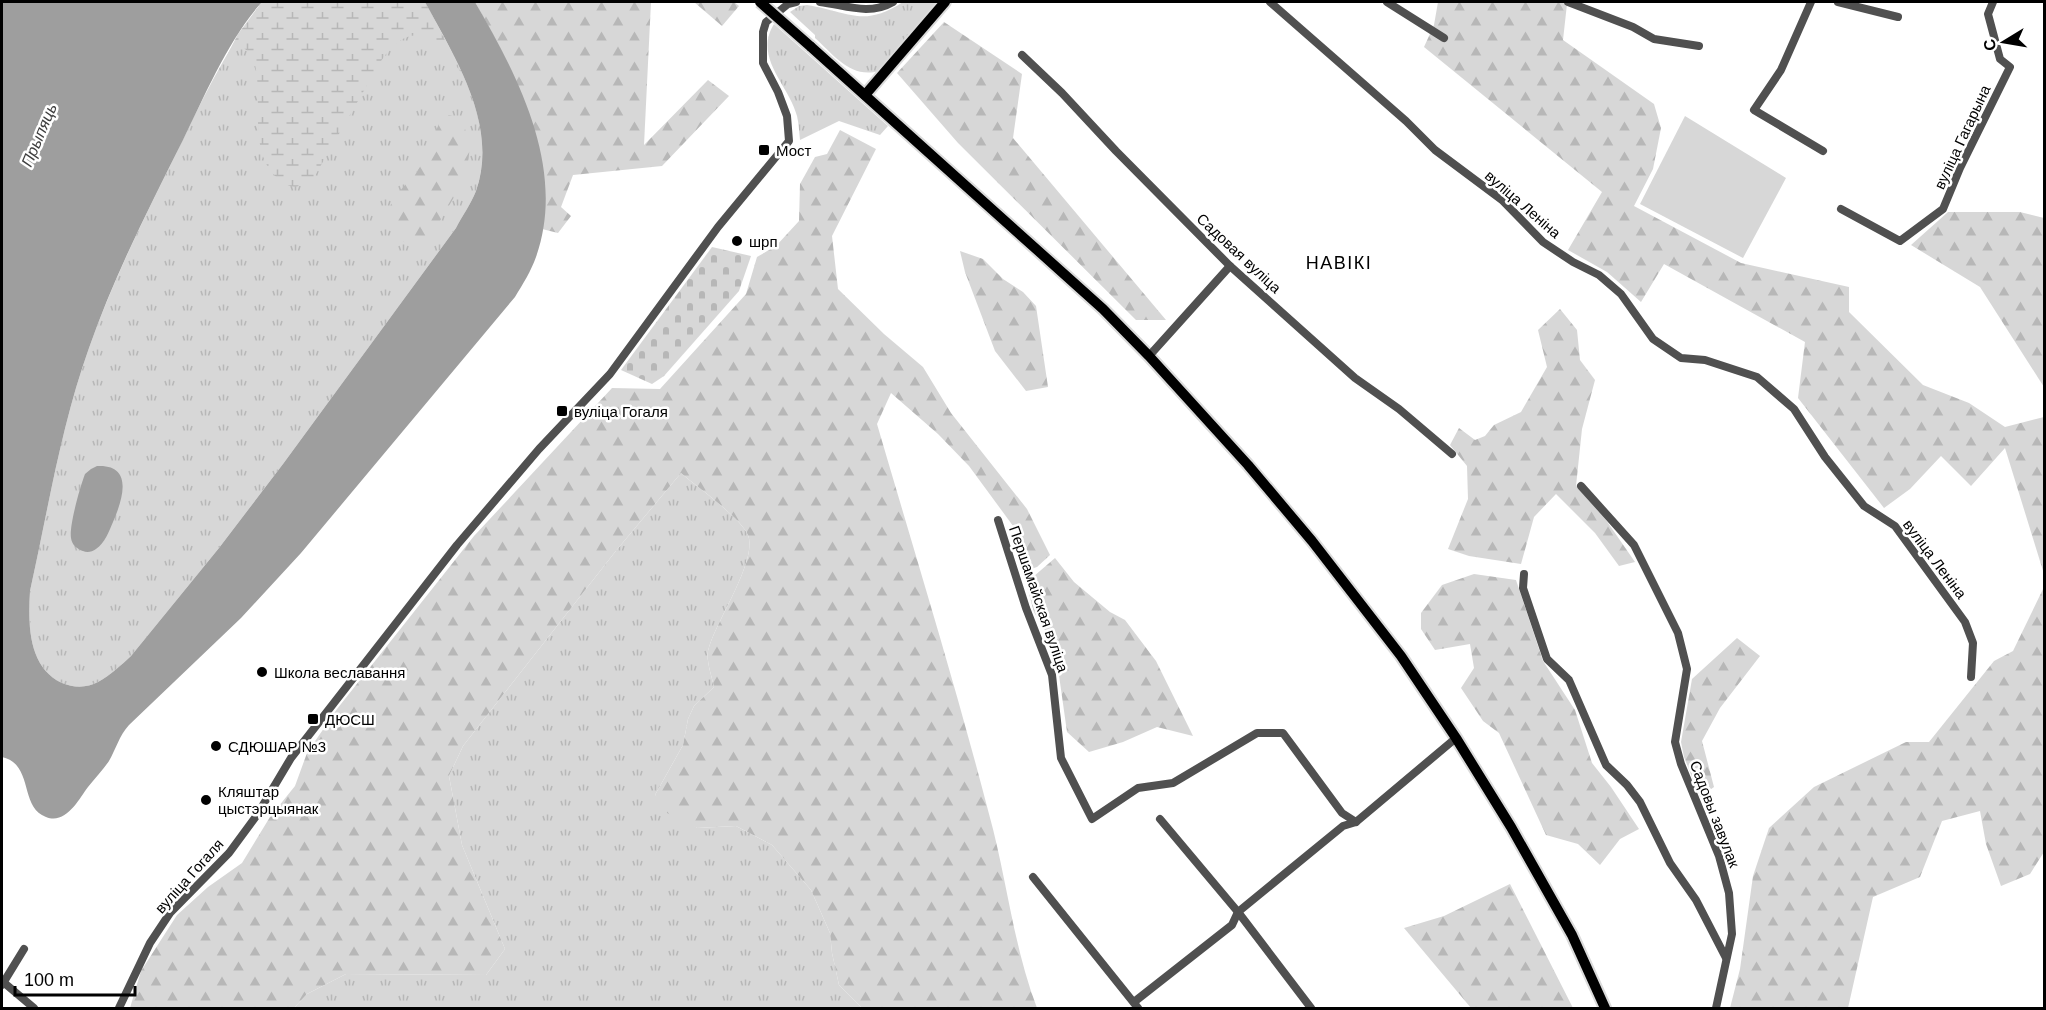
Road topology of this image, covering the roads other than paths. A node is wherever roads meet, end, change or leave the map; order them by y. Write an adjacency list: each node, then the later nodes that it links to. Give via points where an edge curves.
1 (760, 2): 16 (main road, bridge)
2 (796, 2): 36 (street, вуліца Гогаля, via 766,22 763,32 763,63 787,116 789,141 781,153 718,227 610,374 457,545 291,758 229,853 170,913)
3 (820, 2): 4 (street, via 856,9 875,9)
4 (893, 2)
5 (945, 2): 16 (main road)
6 (1270, 2): 25 (street, вуліца Леніна, via 1435,150 1502,200 1544,242 1599,275 1621,294 1653,339 1681,358 1705,360 1757,377 1794,409 1864,506 1895,526 1965,622 1973,643)
7 (1387, 2): 13 (street)
8 (1568, 2): 14 (street, via 1654,39)
9 (1811, 2): 17 (street, via 1781,70 1754,110)
10 (1838, 2): 12 (street)
11 (1994, 2): 18 (street, вуліца Гагарына, via 1988,14 2000,59 2010,67 1943,209 1900,240)
12 (1898, 17)
13 (1444, 38)
14 (1699, 46)
15 (1022, 55): 19 (street, Садовая вуліца)
16 (865, 95): 20 (main road, via 1071,279)
17 (1823, 151)
18 (1841, 209)
19 (1230, 266): 20 (street); 21 (street, Садовая вуліца, via 1355,378)
20 (1149, 356): 26 (main road, via 1312,541 1401,656)
21 (1452, 454)
22 (1581, 486): 32 (street, Садовы завулак, via 1634,545 1678,633 1687,669 1675,742 1719,856 1729,893 1732,934)
23 (998, 520): 28 (street, Першамайская вуліца, via 1052,675 1061,758 1092,819 1138,788 1173,783 1257,733 1283,733 1342,813)
24 (1524, 574): 32 (street, via 1523,588 1547,659 1569,680 1606,765 1640,802 1670,863 1696,900)
25 (1971, 677)
26 (1456, 738): 28 (street); 38 (main road, via 1572,934)
27 (1160, 819): 30 (street)
28 (1356, 822): 30 (street, via 1343,826)
29 (1033, 877): 34 (street)
30 (1238, 912): 34 (street, via 1232,925); 37 (street)
31 (24, 949): 33 (street)
32 (1727, 958): 39 (street, Садовы завулак)
33 (2, 983): 35 (street)
34 (1136, 1005)
35 (34, 1008)
36 (119, 1008)
37 (1311, 1008)
38 (1605, 1008)
39 (1716, 1008)

